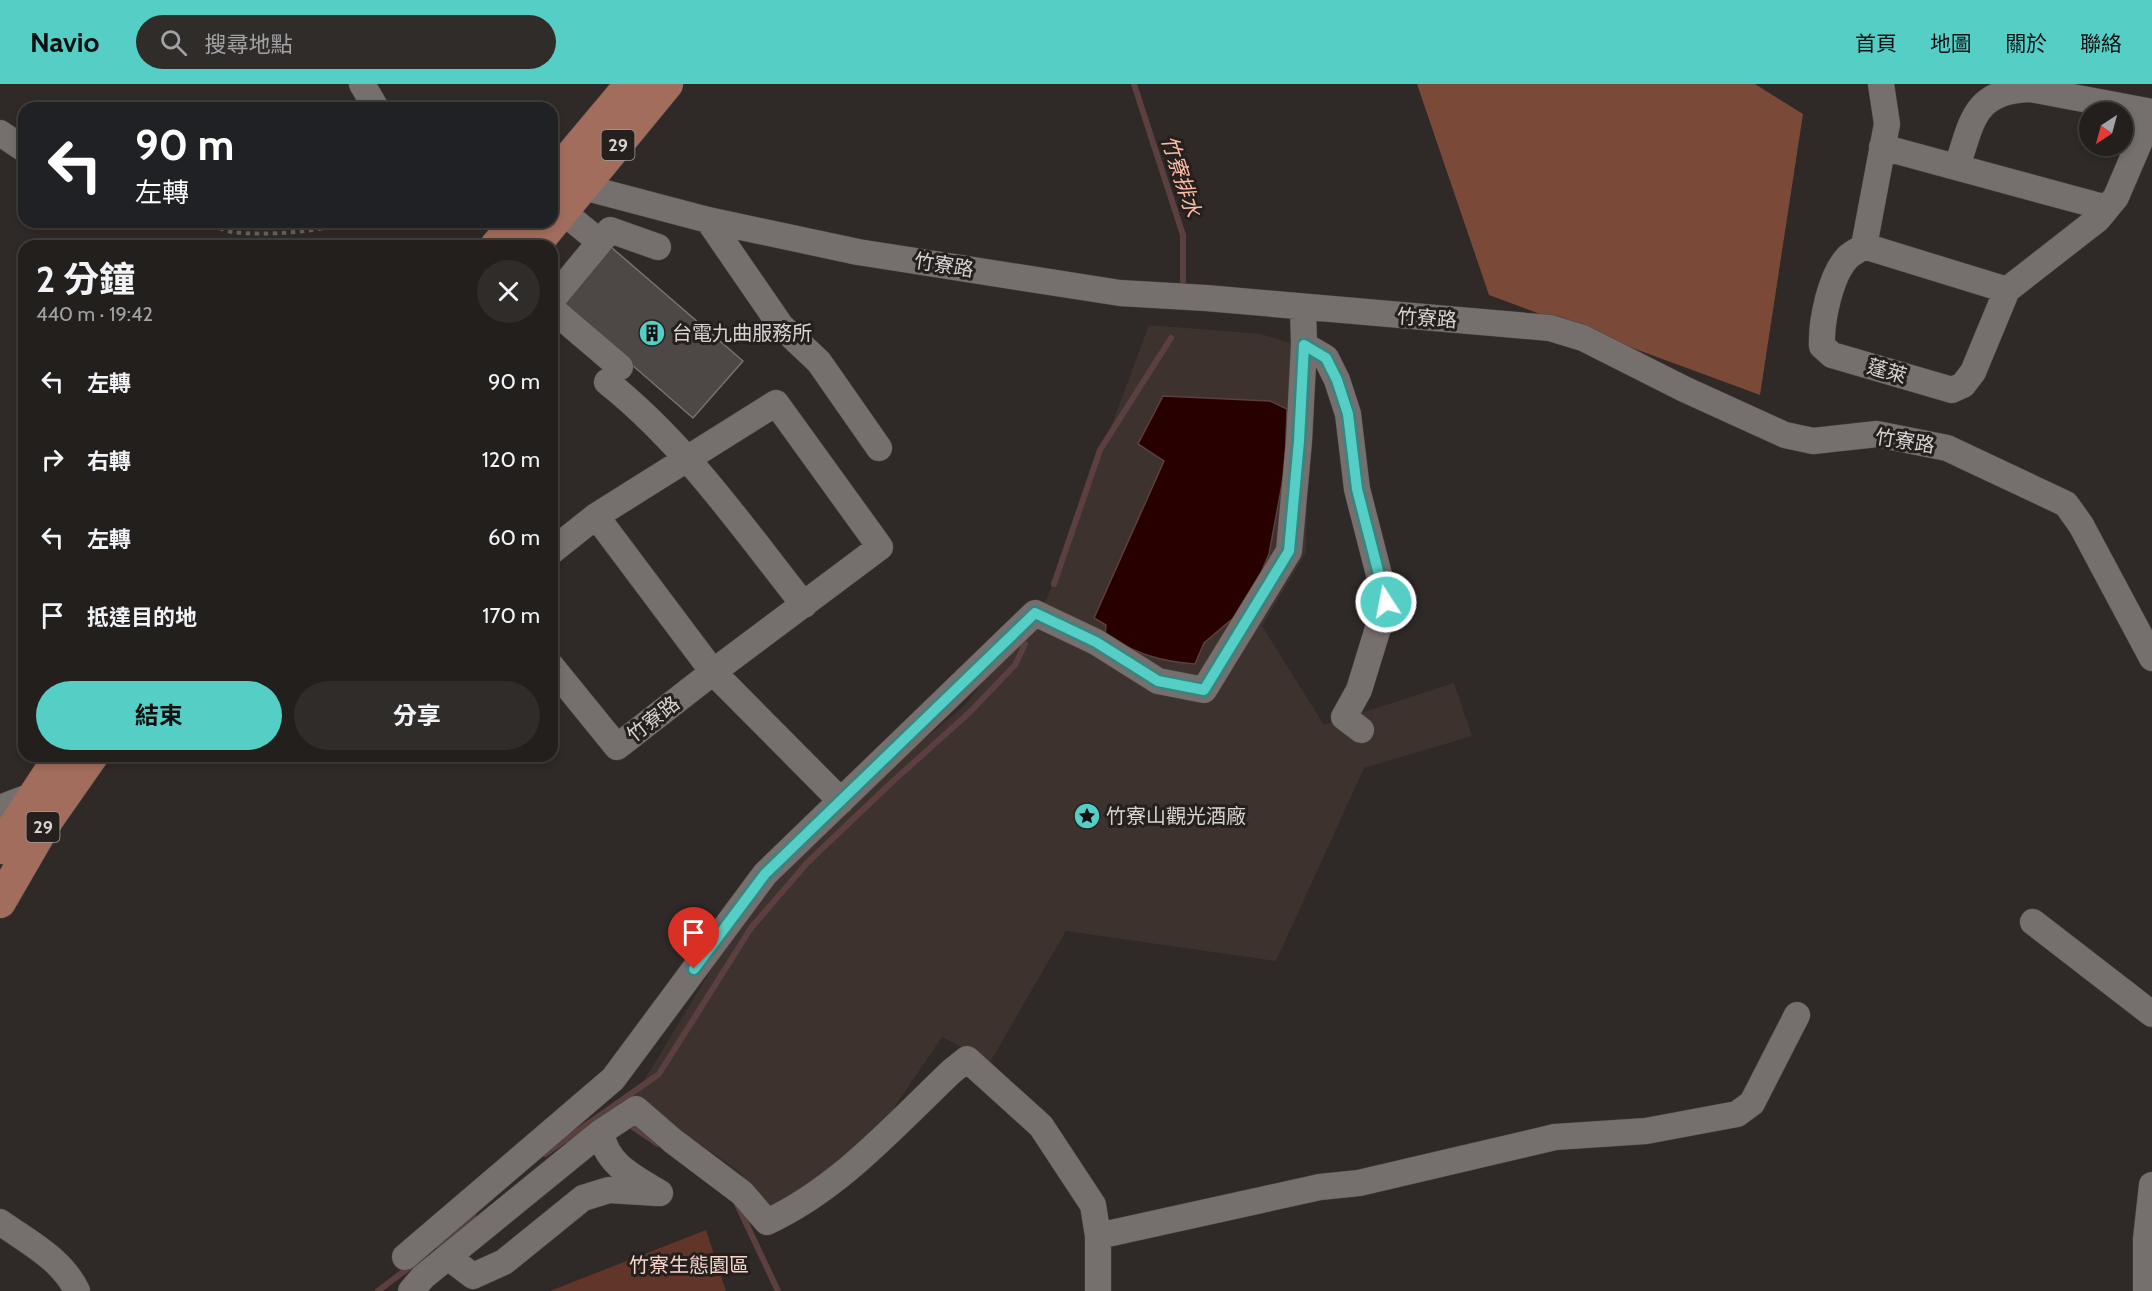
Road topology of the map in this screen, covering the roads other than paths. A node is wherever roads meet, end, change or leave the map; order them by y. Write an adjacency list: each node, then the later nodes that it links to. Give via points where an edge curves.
1 (362, 84): 5 (street)
2 (631, 84): 11 (main road, 29)
3 (668, 84): 12 (main road, 29)
4 (1881, 84): 9 (street, via 1887,124)
5 (372, 102)
6 (2152, 113): 10 (street, via 2030,89 2012,89 1990,98 1976,111); 15 (street, 蓬萊, via 2116,197)
7 (0, 133): 8 (street)
8 (18, 145)
9 (1882, 147): 10 (street); 20 (street)
10 (1957, 167): 15 (street)
11 (558, 170)
12 (584, 187): 13 (main road, 29); 16 (street, 竹寮路)
13 (558, 200)
14 (558, 201): 19 (street)
15 (2107, 208): 22 (street, 蓬萊)
16 (708, 220): 24 (street, 竹寮路, via 858,252 1120,293); 27 (street, via 781,326 819,362)
17 (511, 228): 18 (main road)
18 (501, 240)
19 (600, 242): 21 (street, via 610,230); 23 (street)
20 (1864, 246): 22 (street); 22 (street, 蓬萊, via 1848,257 1836,275 1822,328 1822,346 1832,356 1952,390 1964,385 1973,372)
21 (658, 247)
22 (2007, 290)
23 (558, 293)
24 (1303, 308): 26 (street); 32 (street, 竹寮路, via 1550,328 1583,338 1785,435 1813,441 1877,434 1947,448 2066,504)
25 (558, 315): 28 (street)
26 (1304, 345): 35 (street, via 1326,358 1348,414 1357,489 1386,602 1359,690 1344,717); 39 (street, via 1289,551 1204,690 1158,681 1096,642 1035,613)
27 (879, 448)
28 (687, 459): 29 (street, 竹寮路); 31 (street); 31 (street, 竹寮路, via 776,403 880,548)
29 (596, 516): 30 (street, 竹寮路); 33 (street)
30 (558, 546)
31 (804, 605): 33 (street, 竹寮路)
32 (2152, 658)
33 (713, 672): 34 (street, 竹寮路, via 617,747); 39 (street)
34 (558, 674)
35 (1361, 730)
36 (56, 762): 38 (main road, 29)
37 (88, 762): 42 (main road, 29, via 48,819)
38 (34, 795): 40 (street); 41 (main road, 29)
39 (841, 801): 50 (street, via 765,874 613,1079)
40 (0, 808)
41 (0, 848)
42 (0, 902)
43 (2033, 922): 44 (street)
44 (2152, 1014)
45 (1797, 1015): 49 (street, via 1752,1103 1737,1114 1646,1131 1555,1137 1359,1183 1320,1187)
46 (601, 1132): 49 (street, via 636,1109 742,1192 767,1222 820,1193 846,1172 966,1059 1041,1126 1092,1205); 51 (street); 51 (street, via 603,1147 622,1170 660,1193 609,1190 583,1198 504,1262 473,1276)
47 (2152, 1185): 55 (street)
48 (0, 1222): 52 (street, via 47,1255 70,1277)
49 (1098, 1236): 54 (street)
50 (405, 1257)
51 (448, 1257): 53 (street)
52 (77, 1291)
53 (411, 1291)
54 (1098, 1291)
55 (2146, 1291)

